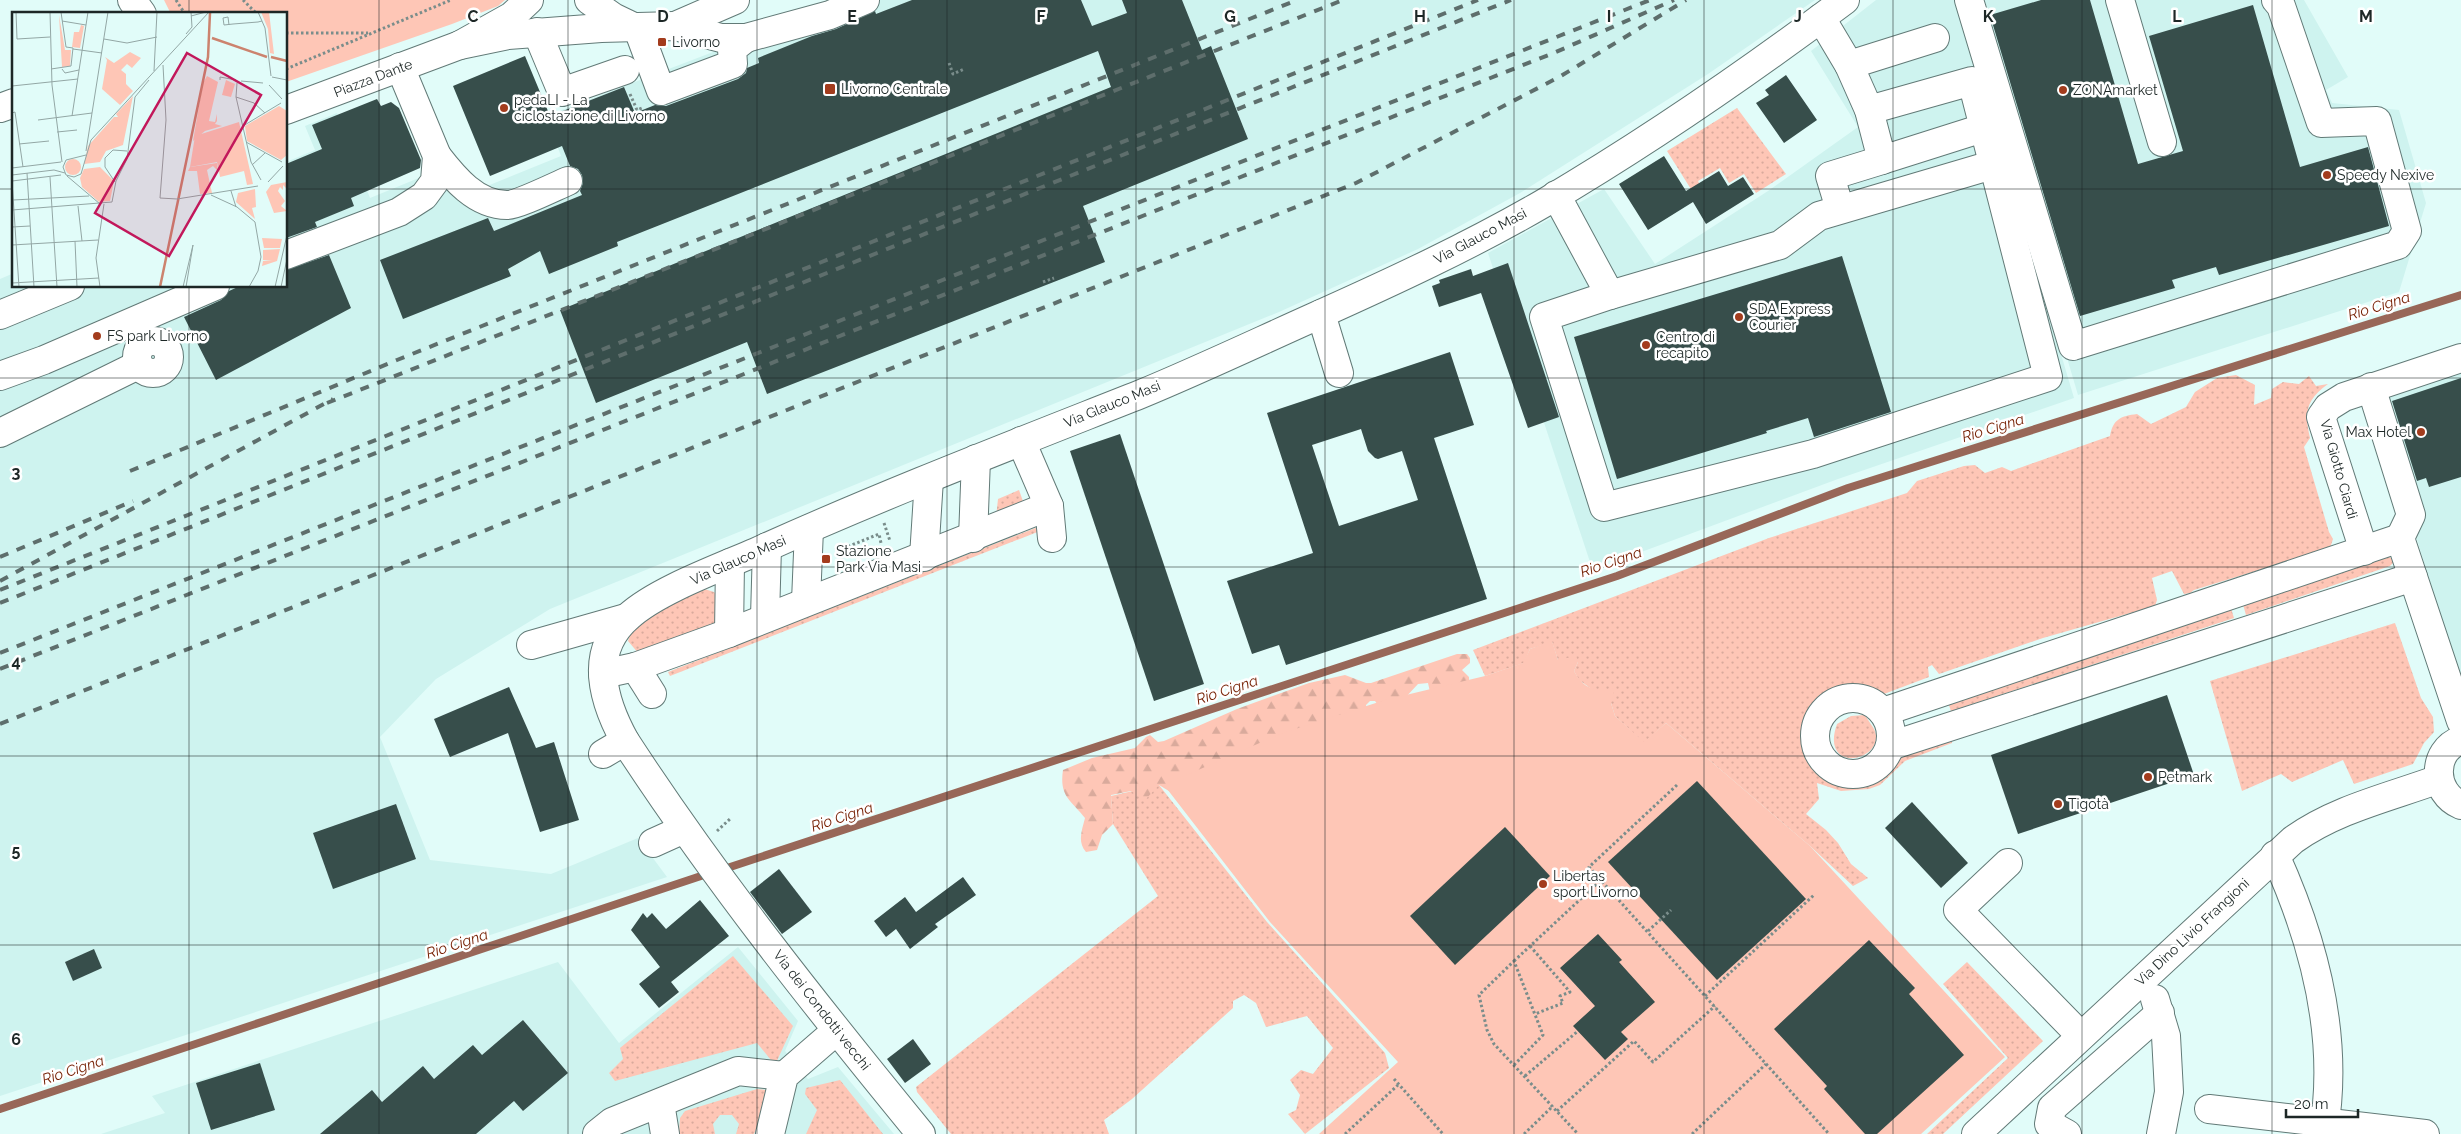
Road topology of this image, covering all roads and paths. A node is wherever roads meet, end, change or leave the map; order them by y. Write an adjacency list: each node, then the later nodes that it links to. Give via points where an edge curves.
1 (176, 0): 13 (path)
2 (243, 0): 14 (path)
3 (451, 0): 20 (path)
4 (530, 0): 23 (street, Piazza Dante, via 512,16)
5 (589, 0): 17 (street, Piazza Dante, via 613,17)
6 (735, 0): 16 (street, Piazza Dante)
7 (814, 0): 21 (street)
8 (865, 0): 21 (street, Piazza Dante, via 830,15)
9 (1845, 0): 15 (street, Via Glauco Masi)
10 (1969, 0): 12 (street, via 2073,346 2398,245 2407,230 2377,122 2321,123 2281,6)
11 (2120, 0): 35 (street)
12 (2276, 0)
13 (184, 12)
14 (255, 12)
15 (1821, 18): 25 (street); 40 (street, Via Glauco Masi, via 1681,118)
16 (674, 26): 17 (street, Piazza Dante); 21 (street, Piazza Dante)
17 (638, 28): 18 (street, Piazza Dante); 21 (street, via 661,90 734,64)
18 (537, 32): 23 (street, Piazza Dante); 29 (street, via 562,92)
19 (288, 33): 20 (path)
20 (371, 34): 26 (path)
21 (733, 38)
22 (1935, 38): 25 (street)
23 (460, 45): 27 (street, Piazza Dante)
24 (949, 63): 28 (path, via 953,74)
25 (1848, 65): 33 (street)
26 (288, 68)
27 (400, 68): 32 (street, Piazza Dante); 36 (street)
28 (964, 69)
29 (626, 70)
30 (12, 104): 31 (street)
31 (0, 108)
32 (288, 109)
33 (1869, 110): 34 (street, via 1972,81); 37 (street)
34 (1983, 128): 37 (street); 38 (street)
35 (2162, 142)
36 (437, 156): 39 (street, via 452,175 480,198 508,205); 42 (street, via 436,181 424,196 399,212)
37 (1882, 160): 41 (street, via 1830,176)
38 (1992, 165): 41 (street); 47 (street, via 2048,377 1813,454 1604,508 1544,317)
39 (568, 181)
40 (1556, 195): 47 (street); 49 (street, Via Glauco Masi, via 1408,275)
41 (1840, 209): 47 (street, via 1819,216 1780,245)
42 (288, 254)
43 (1054, 278): 44 (path)
44 (1043, 282)
45 (65, 288): 48 (street)
46 (210, 288): 53 (street)
47 (1610, 295)
48 (0, 314)
49 (1321, 314): 52 (street); 56 (street, Via Glauco Masi, via 1144,392)
50 (2461, 358): 54 (street)
51 (138, 365): 55 (street)
52 (1339, 373)
53 (0, 376)
54 (2371, 387): 64 (street, via 2411,515); 69 (street, Via Giotto Ciardi, via 2344,397 2328,407 2321,417)
55 (0, 433)
56 (1020, 441): 57 (street, Via Glauco Masi); 59 (street)
57 (976, 459): 58 (street, Via Glauco Masi); 62 (street)
58 (929, 479): 61 (street, Via Glauco Masi); 70 (street)
59 (1049, 506): 62 (street); 63 (street)
60 (875, 526): 67 (path, via 883,522)
61 (809, 529): 68 (street, Via Glauco Masi); 73 (street)
62 (973, 538): 70 (street)
63 (1052, 538)
64 (2400, 538): 69 (street); 72 (street)
65 (833, 542): 66 (path, via 837,551 879,534 882,542)
66 (874, 546)
67 (892, 546)
68 (767, 547): 71 (street, Via Glauco Masi); 74 (street)
69 (2364, 550): 82 (street)
70 (924, 557): 73 (street)
71 (730, 563): 75 (street, Via Glauco Masi, via 648,602); 76 (street)
72 (2413, 577): 81 (street); 84 (street)
73 (806, 601): 74 (street)
74 (764, 617): 76 (street)
75 (626, 618): 77 (street); 79 (street, Via Glauco Masi, via 609,644)
76 (729, 633): 78 (street)
77 (531, 645)
78 (635, 667): 79 (street); 80 (street)
79 (603, 674): 88 (street, Via Glauco Masi, via 614,748)
80 (652, 694)
81 (2458, 705)
82 (1883, 712): 84 (street, via 1890,728); 84 (street, via 1865,700 1844,699 1826,709 1818,723 1815,738 1820,754 1830,766 1849,774 1860,774 1879,764)
83 (2461, 740): 85 (street, via 2448,748 2441,758)
84 (1890, 746)
85 (2439, 779): 87 (street, via 2449,798); 90 (street, Via Dino Livio Frangioni, via 2311,827)
86 (1677, 785): 92 (path, via 1589,867)
87 (2461, 805)
88 (684, 829): 89 (street); 93 (street, Via Glauco Masi)
89 (653, 842)
90 (2276, 855): 99 (street, Via Dino Livio Frangioni); 117 (street, via 2303,920 2323,1010 2329,1103)
91 (2008, 863): 106 (street, via 1958,910)
92 (1601, 880): 96 (path); 97 (path)
93 (724, 885): 104 (street, Via dei Condotti vecchi)
94 (1814, 895): 100 (path)
95 (1670, 910): 96 (path)
96 (1648, 931): 100 (path)
97 (1530, 946): 98 (path); 103 (path, via 1570,992 1560,996 1563,1003)
98 (1514, 960): 103 (path); 108 (path, via 1479,995 1494,1044)
99 (2140, 980): 102 (street, via 2157,1001); 106 (street, Via Dino Livio Frangioni)
100 (1705, 996): 101 (path)
101 (1715, 1006): 107 (path); 116 (path, via 1653,1062 1634,1041)
102 (2160, 1013): 129 (street, via 2052,1108 2049,1124); 130 (street, via 2166,1036 2169,1092)
103 (1535, 1014): 108 (path, via 1543,1035)
104 (836, 1031): 109 (street); 122 (street, Via dei Condotti vecchi)
105 (1578, 1031): 110 (path)
106 (2081, 1036): 118 (street, Via Dino Livio Frangioni)
107 (1766, 1064): 127 (path); 128 (path)
108 (1514, 1065): 110 (path)
109 (784, 1076): 113 (street, via 738,1071); 121 (street)
110 (1525, 1076): 114 (path)
111 (1394, 1079): 112 (path)
112 (1398, 1085): 123 (path); 124 (path)
113 (660, 1103): 119 (street, via 612,1122); 120 (street)
114 (1553, 1106): 116 (path); 125 (path)
115 (2209, 1109): 117 (street)
116 (1557, 1111): 126 (path)
117 (2324, 1128): 131 (street)
118 (1984, 1132)
119 (597, 1134)
120 (665, 1134)
121 (770, 1134)
122 (921, 1134)
123 (1345, 1134)
124 (1443, 1134)
125 (1524, 1134)
126 (1578, 1134)
127 (1692, 1134)
128 (1829, 1134)
129 (2068, 1134)
130 (2161, 1134)
131 (2425, 1134)

